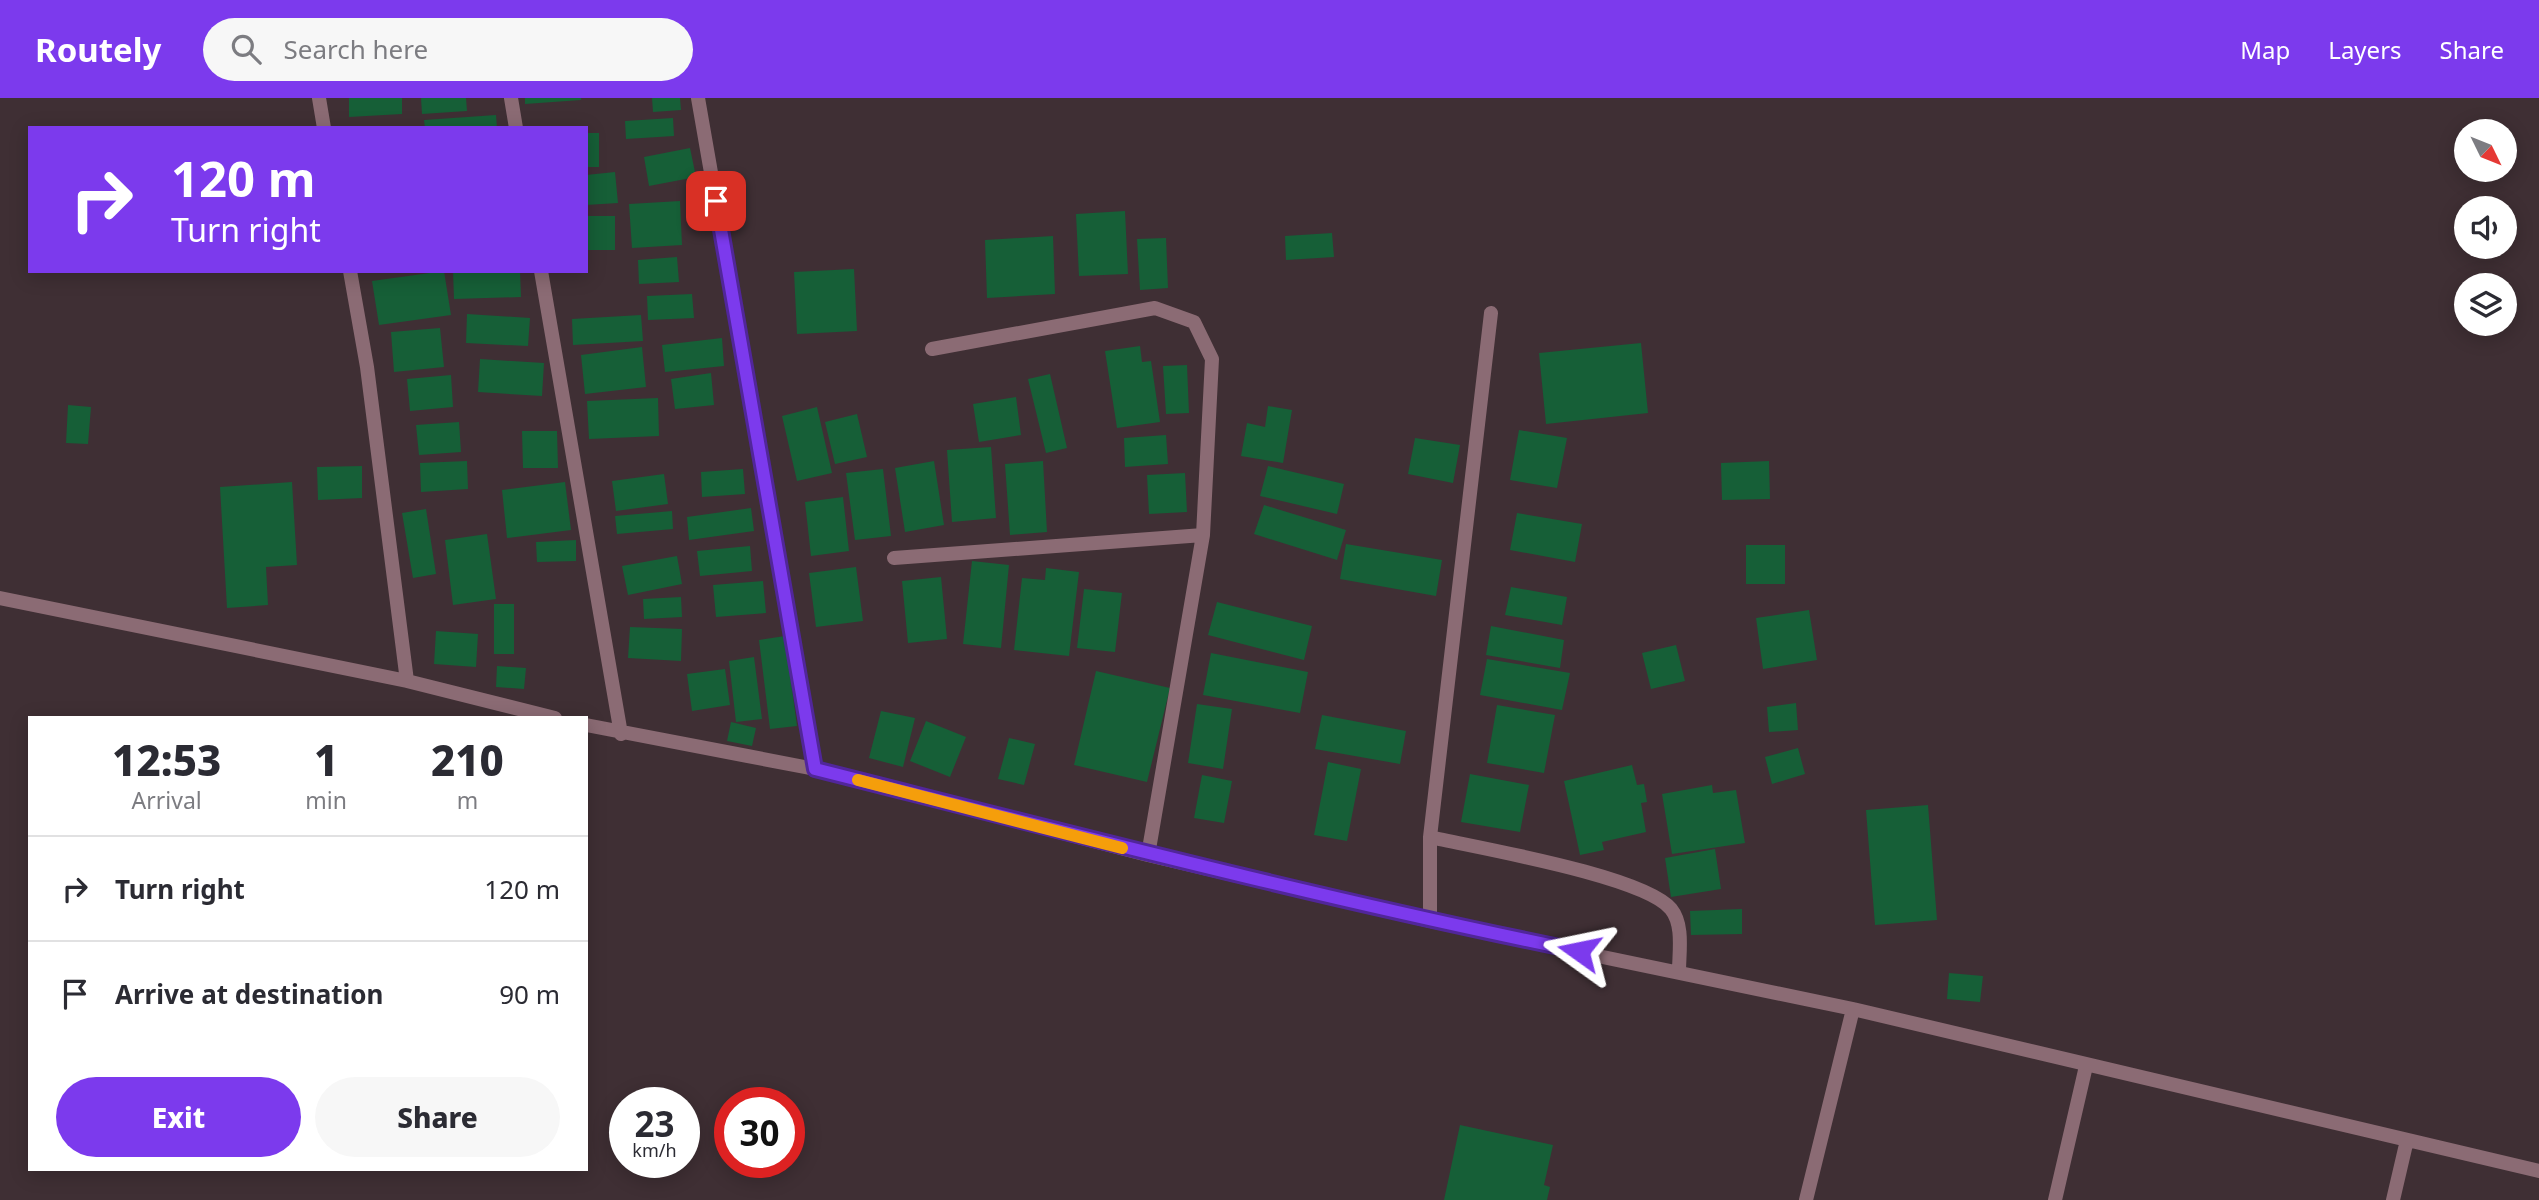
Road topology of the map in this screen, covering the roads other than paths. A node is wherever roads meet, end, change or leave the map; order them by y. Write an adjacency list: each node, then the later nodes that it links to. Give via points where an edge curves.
1 (319, 98): 4 (street)
2 (511, 98): 5 (street)
3 (698, 98): 17 (street)
4 (324, 126)
5 (516, 126)
6 (350, 273): 13 (street, via 367,367)
7 (541, 273): 16 (street)
8 (1491, 313): 18 (street)
9 (932, 349): 10 (street, via 1155,308 1194,322 1212,359)
10 (1203, 535): 11 (street); 19 (street)
11 (894, 558)
12 (0, 598): 13 (street)
13 (407, 681): 14 (street)
14 (547, 716)
15 (588, 725): 16 (street)
16 (621, 733): 17 (street)
17 (815, 769): 19 (street)
18 (1430, 837): 20 (street); 21 (street, via 1578,870 1658,897 1678,923)
19 (1148, 855): 20 (street)
20 (1430, 921): 21 (street)
21 (1679, 972): 22 (street)
22 (1853, 1009): 23 (street); 26 (street)
23 (2086, 1066): 24 (street); 27 (street)
24 (2407, 1140): 25 (street); 28 (street)
25 (2539, 1171)
26 (1806, 1200)
27 (2055, 1200)
28 (2393, 1200)

